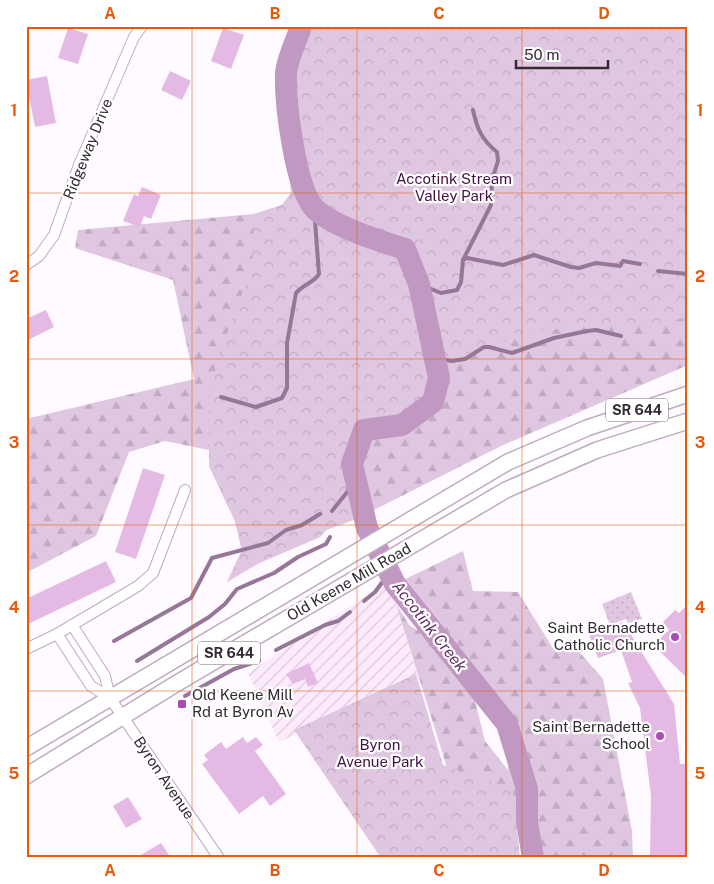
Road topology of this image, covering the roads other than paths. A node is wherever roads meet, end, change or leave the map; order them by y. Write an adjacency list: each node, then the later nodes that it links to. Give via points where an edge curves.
1 (142, 26): 2 (street, Ridgeway Drive, via 134,37 94,129 54,235 39,256)
2 (26, 265)
3 (688, 394): 9 (main road, Old Keene Mill Road / SR 644, via 587,428 516,458)
4 (688, 421): 10 (main road, Old Keene Mill Road / SR 644, via 606,447 506,490)
5 (185, 490): 6 (street, via 153,573 138,586)
6 (72, 625): 7 (street); 9 (street, via 104,676)
7 (56, 634): 8 (street); 9 (street, via 91,686)
8 (26, 649)
9 (110, 698): 10 (street, Byron Avenue); 11 (main road, Old Keene Mill Road / SR 644)
10 (124, 718): 12 (main road, Old Keene Mill Road / SR 644); 13 (street, Byron Avenue)
11 (26, 748)
12 (26, 776)
13 (219, 858)

